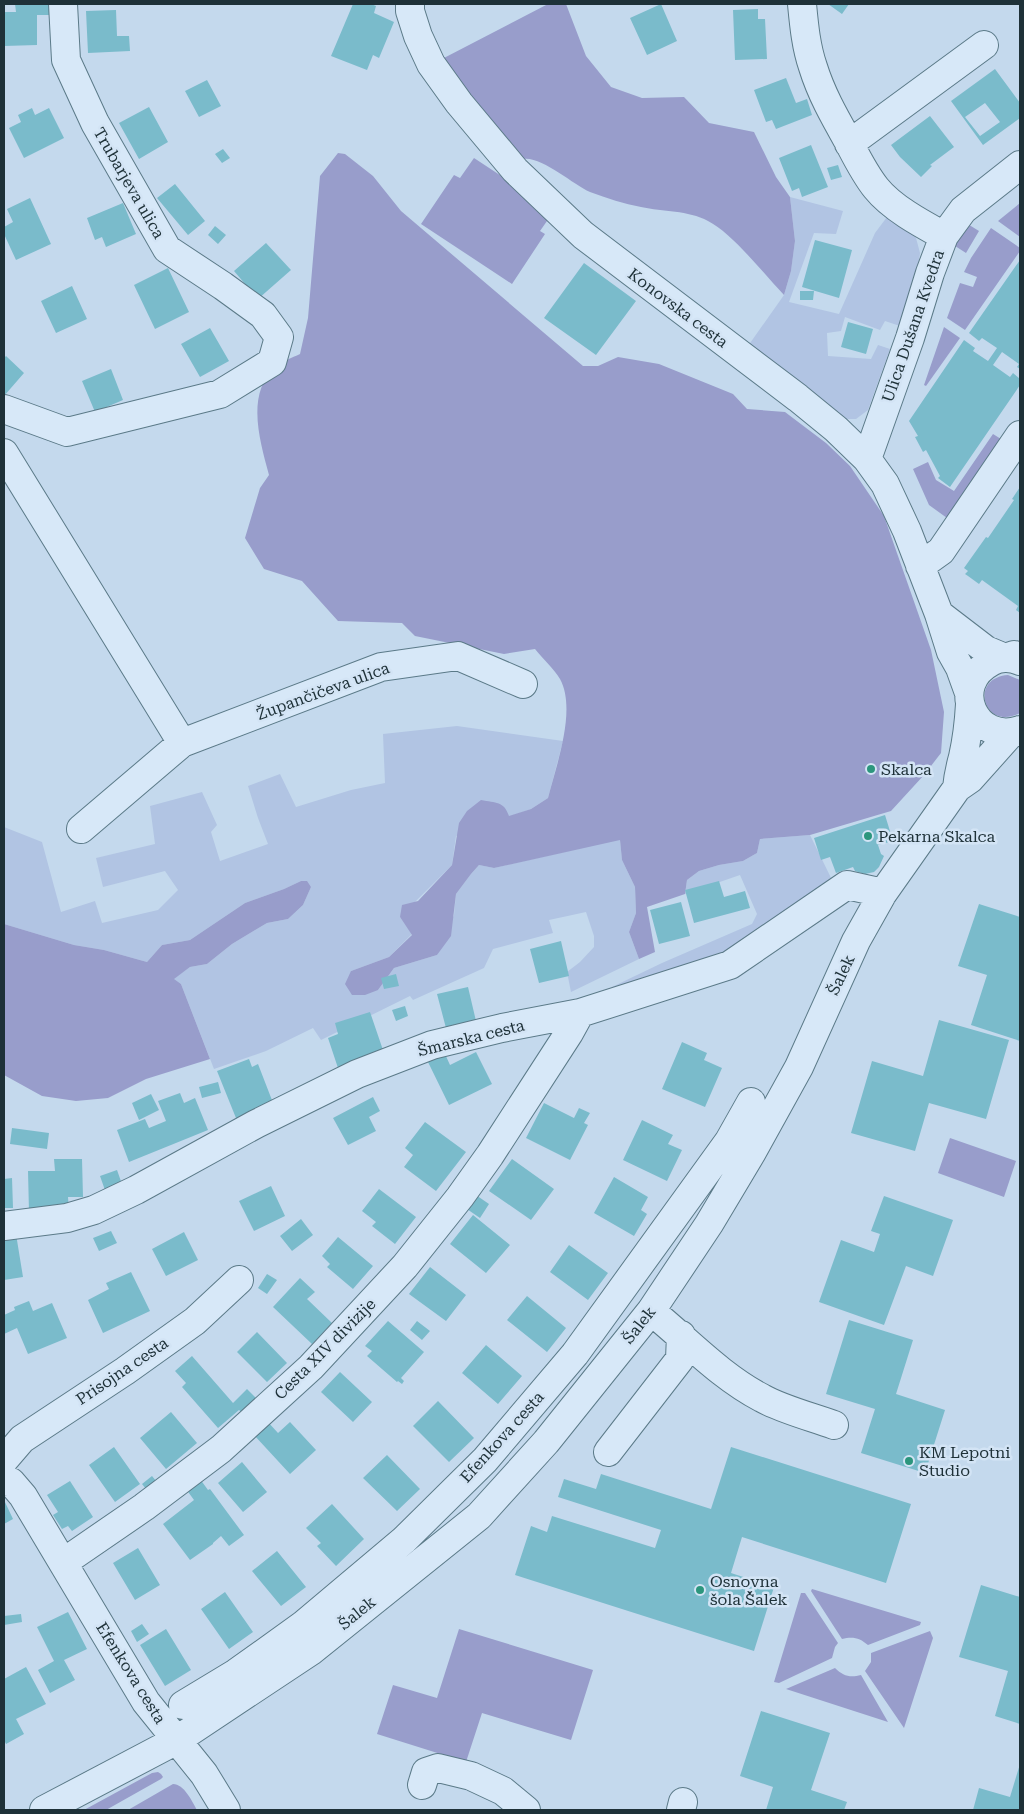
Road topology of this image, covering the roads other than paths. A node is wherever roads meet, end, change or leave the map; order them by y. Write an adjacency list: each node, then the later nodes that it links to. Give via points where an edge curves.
1 (63, 4): 8 (street, Trubarjeva ulica, via 66,60 95,123 167,249 263,315 279,337 272,362 220,394 67,432)
2 (410, 4): 11 (street, Konovska cesta, via 418,36 432,64 515,170 583,235 798,398)
3 (802, 4): 5 (street, Ulica Dušana Kvedra, via 805,37 813,67)
4 (984, 46): 5 (street)
5 (849, 144): 7 (street, Ulica Dušana Kvedra, via 877,190 920,224)
6 (1020, 164): 7 (street, via 963,210)
7 (944, 236): 11 (street, Ulica Dušana Kvedra)
8 (4, 409)
9 (1020, 435): 12 (street, via 941,551)
10 (4, 453): 18 (street)
11 (868, 459): 12 (street, Konovska cesta, via 895,504)
12 (920, 566): 13 (street, Konovska cesta)
13 (939, 614): 14 (street, via 986,650); 16 (street, Konovska cesta)
14 (1015, 657): 16 (street, via 994,660 976,672)
15 (523, 684): 18 (street, Župančičeva ulica, via 458,656 381,667)
16 (969, 699): 17 (street, via 974,715 990,729); 19 (street, via 968,731)
17 (1018, 731): 19 (street)
18 (182, 743): 20 (street, Župančičeva ulica)
19 (957, 788): 21 (street, Šalek)
20 (81, 829)
21 (883, 893): 22 (street, Šmarska cesta, via 847,885 730,965); 24 (street, Šalek, via 856,941 799,1067)
22 (580, 1013): 25 (street, Šmarska cesta, via 432,1045 357,1074 94,1210 67,1218); 35 (street, Cesta XIV divizije, via 485,1162 406,1266 311,1367 221,1449)
23 (751, 1102): 24 (street, Efenkova cesta)
24 (740, 1147): 27 (street, Šalek, via 709,1224); 33 (street, Efenkova cesta, via 575,1354 484,1460)
25 (4, 1226)
26 (239, 1280): 31 (street, Prisojna cesta, via 195,1321 22,1439)
27 (651, 1311): 28 (street); 34 (street, Šalek, via 546,1442 479,1516)
28 (681, 1335): 29 (street, via 719,1371 763,1399); 30 (street, via 680,1359)
29 (834, 1425)
30 (608, 1452)
31 (4, 1460)
32 (4, 1481): 35 (street, Efenkova cesta, via 11,1482 22,1496)
33 (404, 1540): 34 (street); 36 (street, Efenkova cesta, via 303,1624 236,1673)
34 (423, 1560): 37 (street, Šalek, via 311,1651)
35 (64, 1562): 37 (street, Efenkova cesta, via 146,1702)
36 (183, 1705)
37 (177, 1740): 39 (street, Efenkova cesta); 40 (street, via 204,1774)
38 (422, 1785): 41 (street, via 426,1772 438,1768 471,1776 503,1791)
39 (44, 1810)
40 (226, 1810)
41 (526, 1810)

